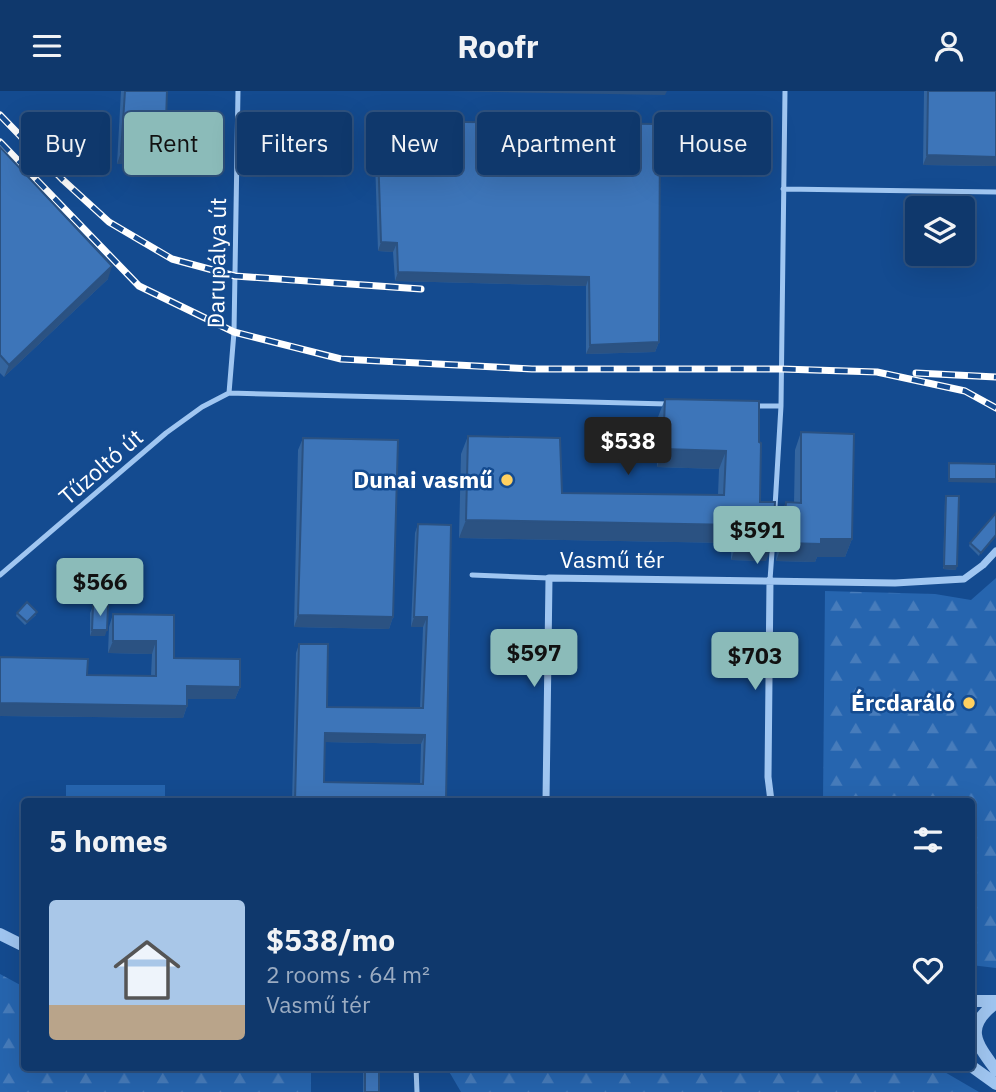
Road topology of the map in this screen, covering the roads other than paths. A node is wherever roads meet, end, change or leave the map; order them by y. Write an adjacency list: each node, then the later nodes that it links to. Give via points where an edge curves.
1 (238, 91): 5 (lane, Darupálya út)
2 (785, 91): 3 (lane)
3 (783, 189): 4 (lane); 8 (lane)
4 (996, 192)
5 (229, 393): 6 (lane); 12 (lane, Tűzoltó út, via 166,433)
6 (671, 404)
7 (754, 406): 8 (lane)
8 (781, 406): 9 (lane)
9 (774, 513)
10 (773, 527): 15 (lane)
11 (996, 551): 15 (street, Vasmű tér, via 964,579 883,583)
12 (0, 575)
13 (472, 575): 14 (lane)
14 (549, 578): 15 (street, Vasmű tér); 16 (street, Vasmű tér)
15 (770, 580): 17 (street)
16 (546, 798)
17 (771, 798)
18 (0, 934): 19 (street)
19 (21, 944)
20 (975, 1001): 21 (street)
21 (996, 1002): 25 (street, via 984,1012 975,1031)
22 (975, 1054): 25 (street)
23 (975, 1069): 26 (street)
24 (416, 1071): 27 (lane)
25 (996, 1072)
26 (996, 1084)
27 (417, 1092)

